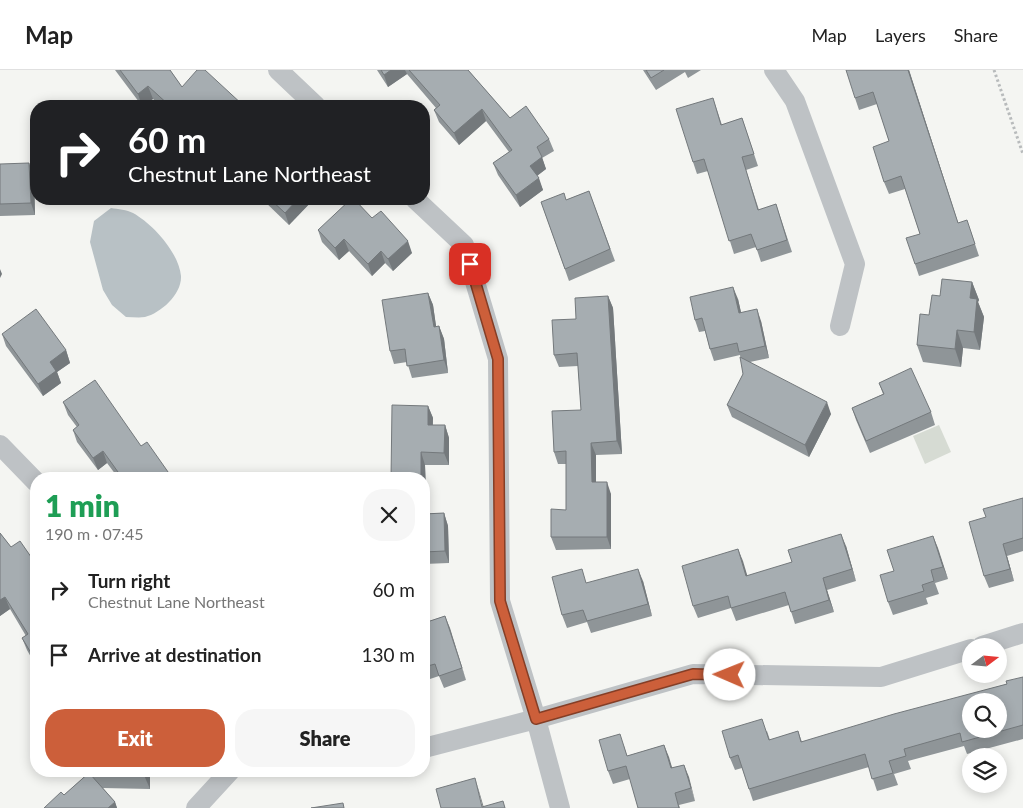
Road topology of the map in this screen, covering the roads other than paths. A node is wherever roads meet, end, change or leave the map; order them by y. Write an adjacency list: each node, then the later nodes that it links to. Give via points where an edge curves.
1 (278, 70): 3 (street)
2 (774, 70): 5 (street, via 795,101 855,264)
3 (310, 100)
4 (421, 205): 11 (street, via 464,245 498,359 500,601)
5 (840, 326)
6 (0, 444): 7 (street)
7 (30, 476)
8 (1023, 633): 9 (street)
9 (1007, 638)
10 (962, 653): 11 (street, via 881,677 693,674)
11 (536, 719): 12 (street); 15 (street)
12 (430, 746)
13 (224, 777): 14 (street)
14 (196, 808)
15 (560, 808)

